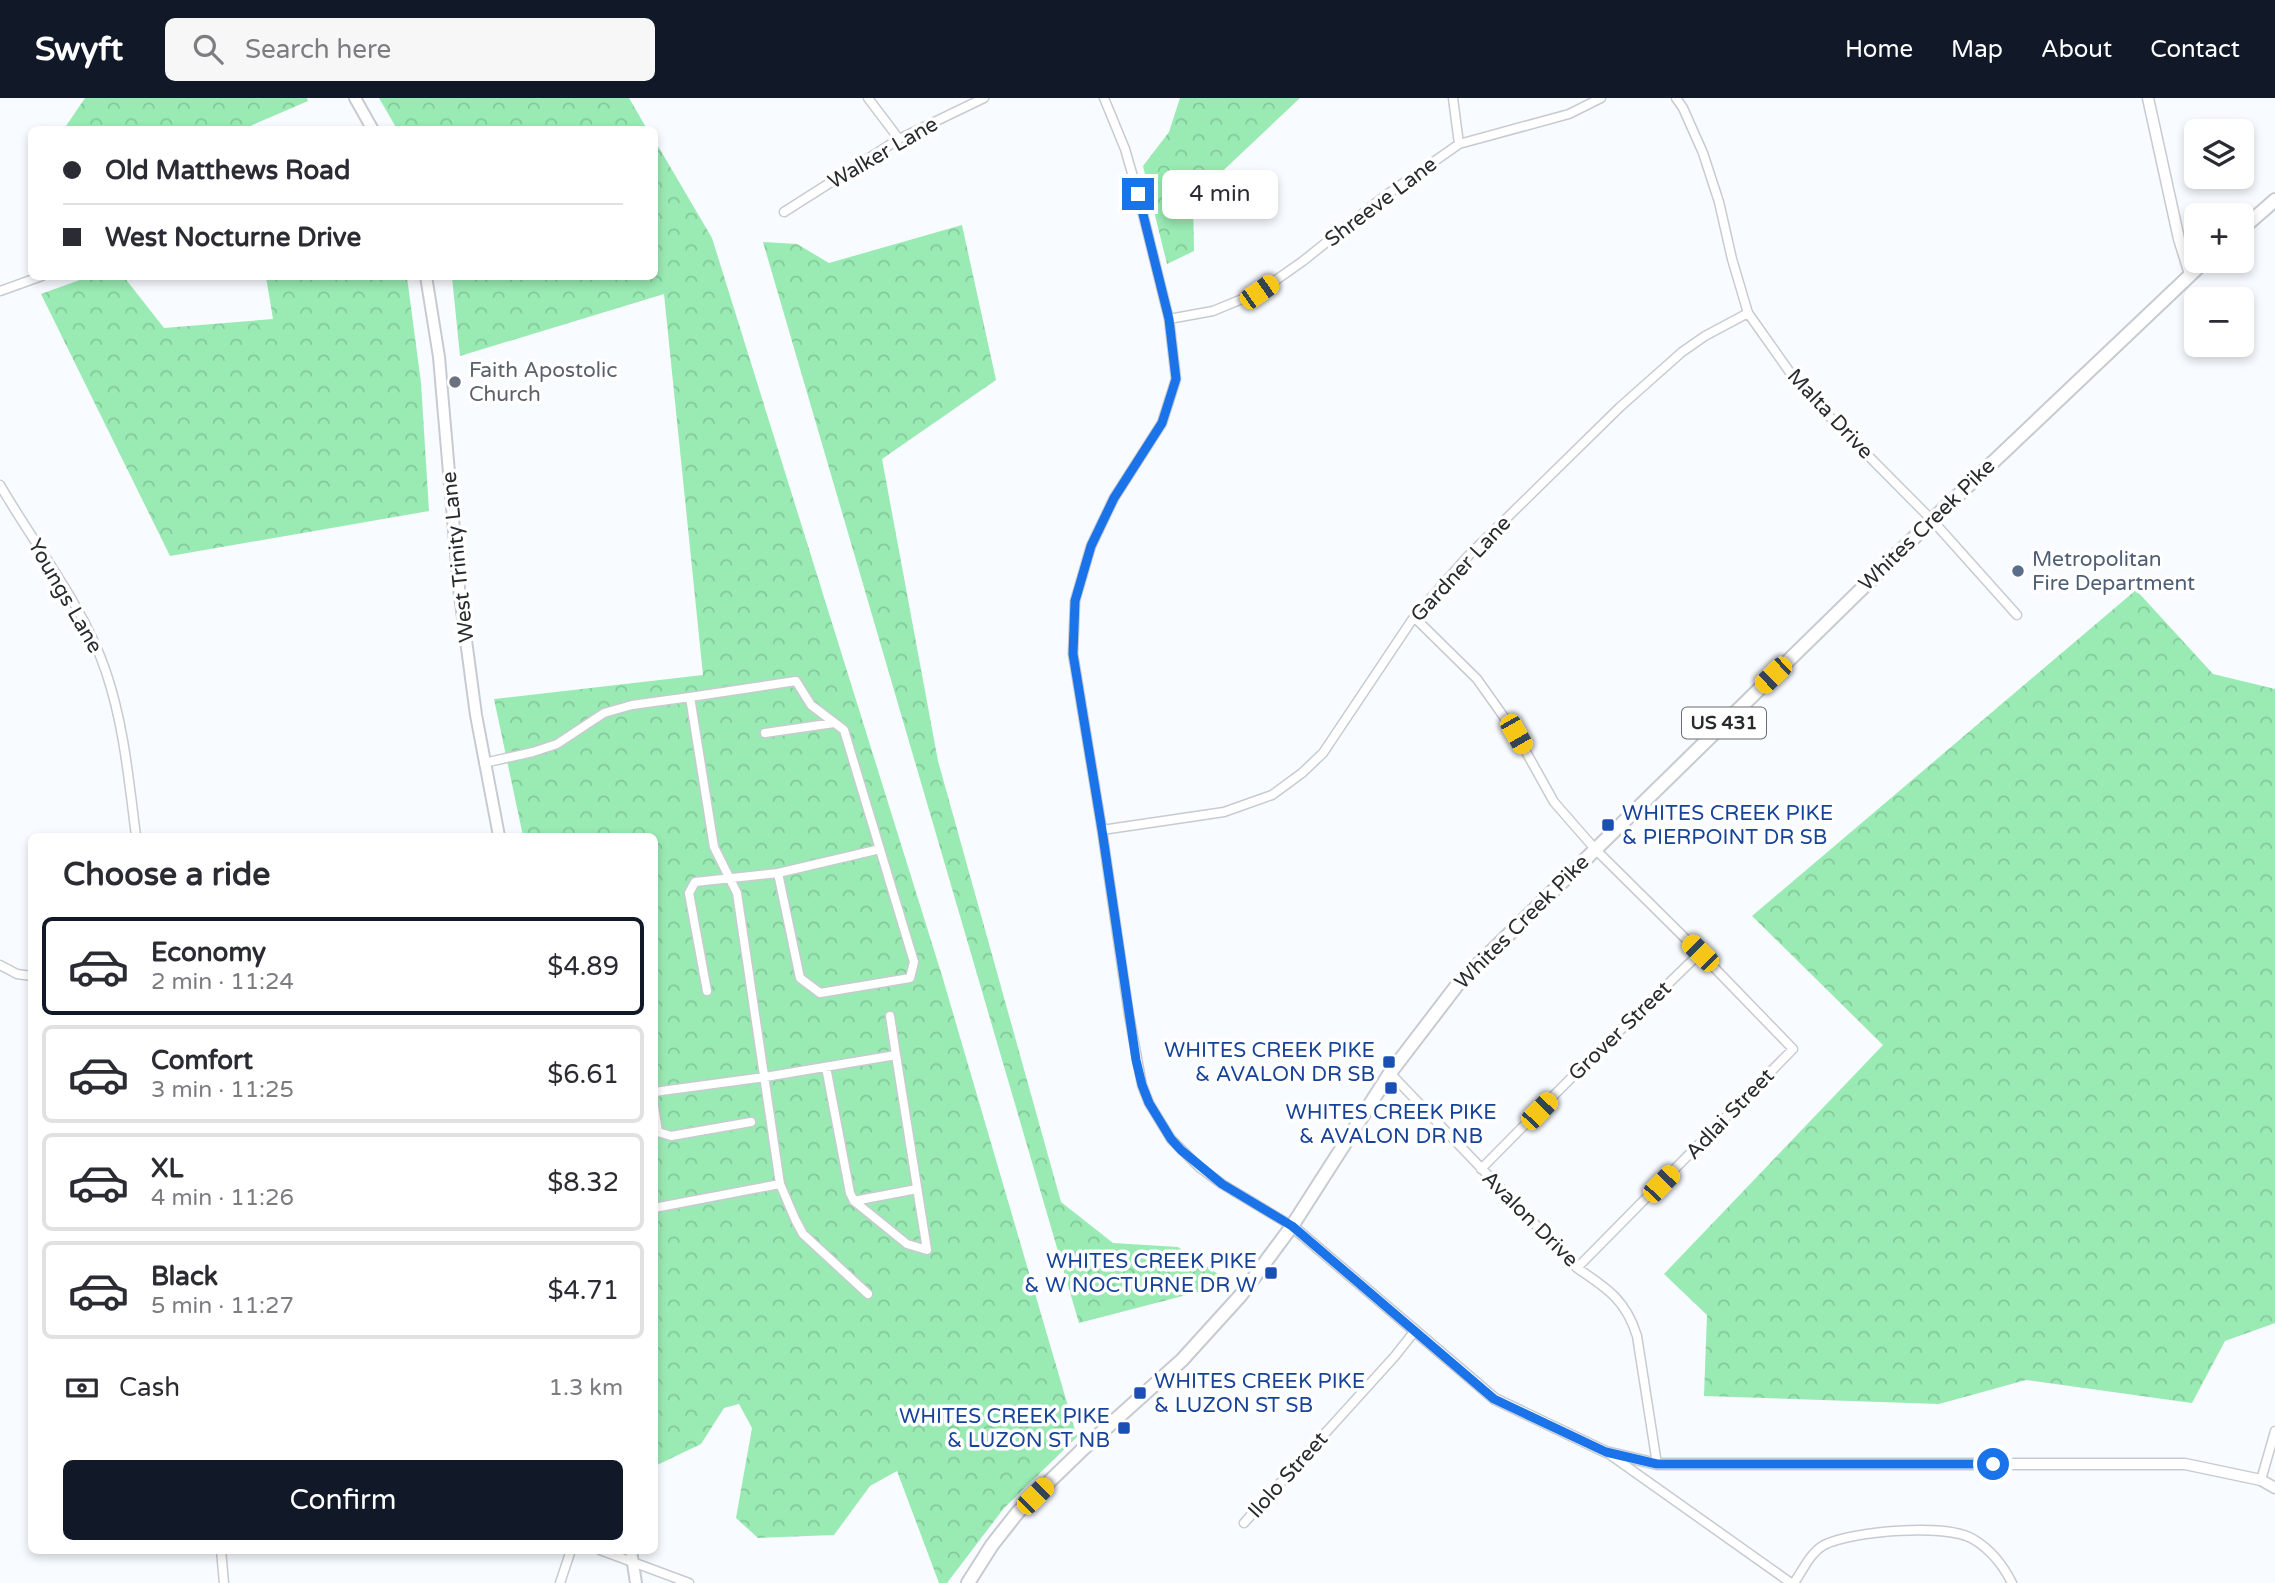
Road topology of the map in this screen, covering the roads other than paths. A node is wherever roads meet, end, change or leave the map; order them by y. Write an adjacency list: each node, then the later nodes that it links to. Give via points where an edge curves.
1 (355, 98): 9 (main road)
2 (868, 98): 10 (street)
3 (984, 98): 10 (street, Walker Lane)
4 (1104, 98): 20 (street, via 1125,149)
5 (1453, 98): 11 (street)
6 (1601, 98): 11 (street, Shreeve Lane, via 1569,114)
7 (1676, 98): 19 (street, Malta Drive, via 1703,152)
8 (2148, 98): 15 (street)
9 (371, 126)
10 (899, 139): 13 (street, Walker Lane)
11 (1459, 144): 20 (street, Shreeve Lane, via 1259,292 1213,311)
12 (2275, 200): 14 (main road)
13 (783, 212)
14 (2254, 218)
15 (2190, 274): 22 (main road, Whites Creek Pike / US 431)
16 (31, 280): 18 (street)
17 (427, 280): 28 (main road, West Trinity Lane, via 439,357 458,588)
18 (0, 291)
19 (1748, 313): 22 (street, Malta Drive, via 1801,388); 24 (street, Gardner Lane, via 1682,352 1620,407 1469,555)
20 (1169, 319): 29 (street, via 1176,379 1162,423 1114,498 1091,546 1075,601 1073,654)
21 (0, 485): 30 (street, Youngs Lane, via 87,628 106,671 121,728)
22 (1932, 520): 23 (street, Malta Drive); 33 (main road, Whites Creek Pike / US 431)
23 (2017, 615)
24 (1414, 617): 29 (street, Gardner Lane, via 1323,753 1272,795 1224,812); 33 (street, via 1477,679 1516,734 1554,802)
25 (690, 697): 26 (street, via 796,681 811,705); 28 (street, via 604,713 558,744); 35 (street, via 714,847)
26 (834, 723): 27 (street); 32 (street, via 844,730)
27 (765, 733)
28 (484, 763): 31 (main road, West Trinity Lane)
29 (1102, 830): 53 (street, via 1130,1026 1149,1103 1171,1139 1199,1167)
30 (136, 833)
31 (498, 833)
32 (880, 849): 34 (street); 34 (street, via 914,962 910,978 820,993 809,986 800,978)
33 (1595, 849): 36 (street); 43 (main road, Whites Creek Pike / US 431, via 1458,984)
34 (778, 873): 35 (street)
35 (731, 880): 39 (street, via 695,882 689,893); 44 (street, via 737,893)
36 (1700, 953): 48 (street, Grover Street); 54 (street, Adlai Street, via 1793,1049)
37 (0, 965): 38 (street)
38 (28, 975)
39 (706, 991)
40 (890, 1016): 41 (street)
41 (896, 1055): 42 (street); 50 (street)
42 (826, 1067): 44 (street); 51 (street)
43 (1390, 1073): 48 (street, Avalon Drive); 53 (main road, Whites Creek Pike / US 431)
44 (765, 1077): 45 (street); 49 (street)
45 (658, 1091)
46 (751, 1122): 47 (street, via 671,1136)
47 (658, 1133)
48 (1481, 1170): 54 (street, Avalon Drive)
49 (780, 1184): 52 (street); 55 (street, via 803,1234)
50 (917, 1189): 51 (street); 51 (street, via 927,1251 907,1244)
51 (854, 1201)
52 (658, 1207)
53 (1292, 1226): 56 (street); 72 (main road, Whites Creek Pike / US 431, via 1241,1295 1182,1360 1018,1512)
54 (1577, 1268): 59 (street, Avalon Drive, via 1612,1292 1632,1321)
55 (868, 1294)
56 (1414, 1332): 58 (street, via 1494,1399); 62 (street, Ilolo Street)
57 (2275, 1431): 60 (street)
58 (1606, 1452): 59 (street); 73 (street)
59 (1657, 1464): 60 (street, via 2185,1464)
60 (2261, 1480): 61 (street)
61 (2275, 1488)
62 (1244, 1523)
63 (221, 1554): 68 (street)
64 (570, 1554): 69 (street)
65 (610, 1554): 67 (street)
66 (632, 1554): 67 (main road)
67 (633, 1563): 70 (main road); 71 (street)
68 (224, 1583)
69 (560, 1583)
70 (636, 1583)
71 (689, 1583)
72 (968, 1583)
73 (1793, 1583): 74 (street, via 1823,1546 1905,1531 1943,1531 1973,1539 1995,1557)
74 (2012, 1583)

